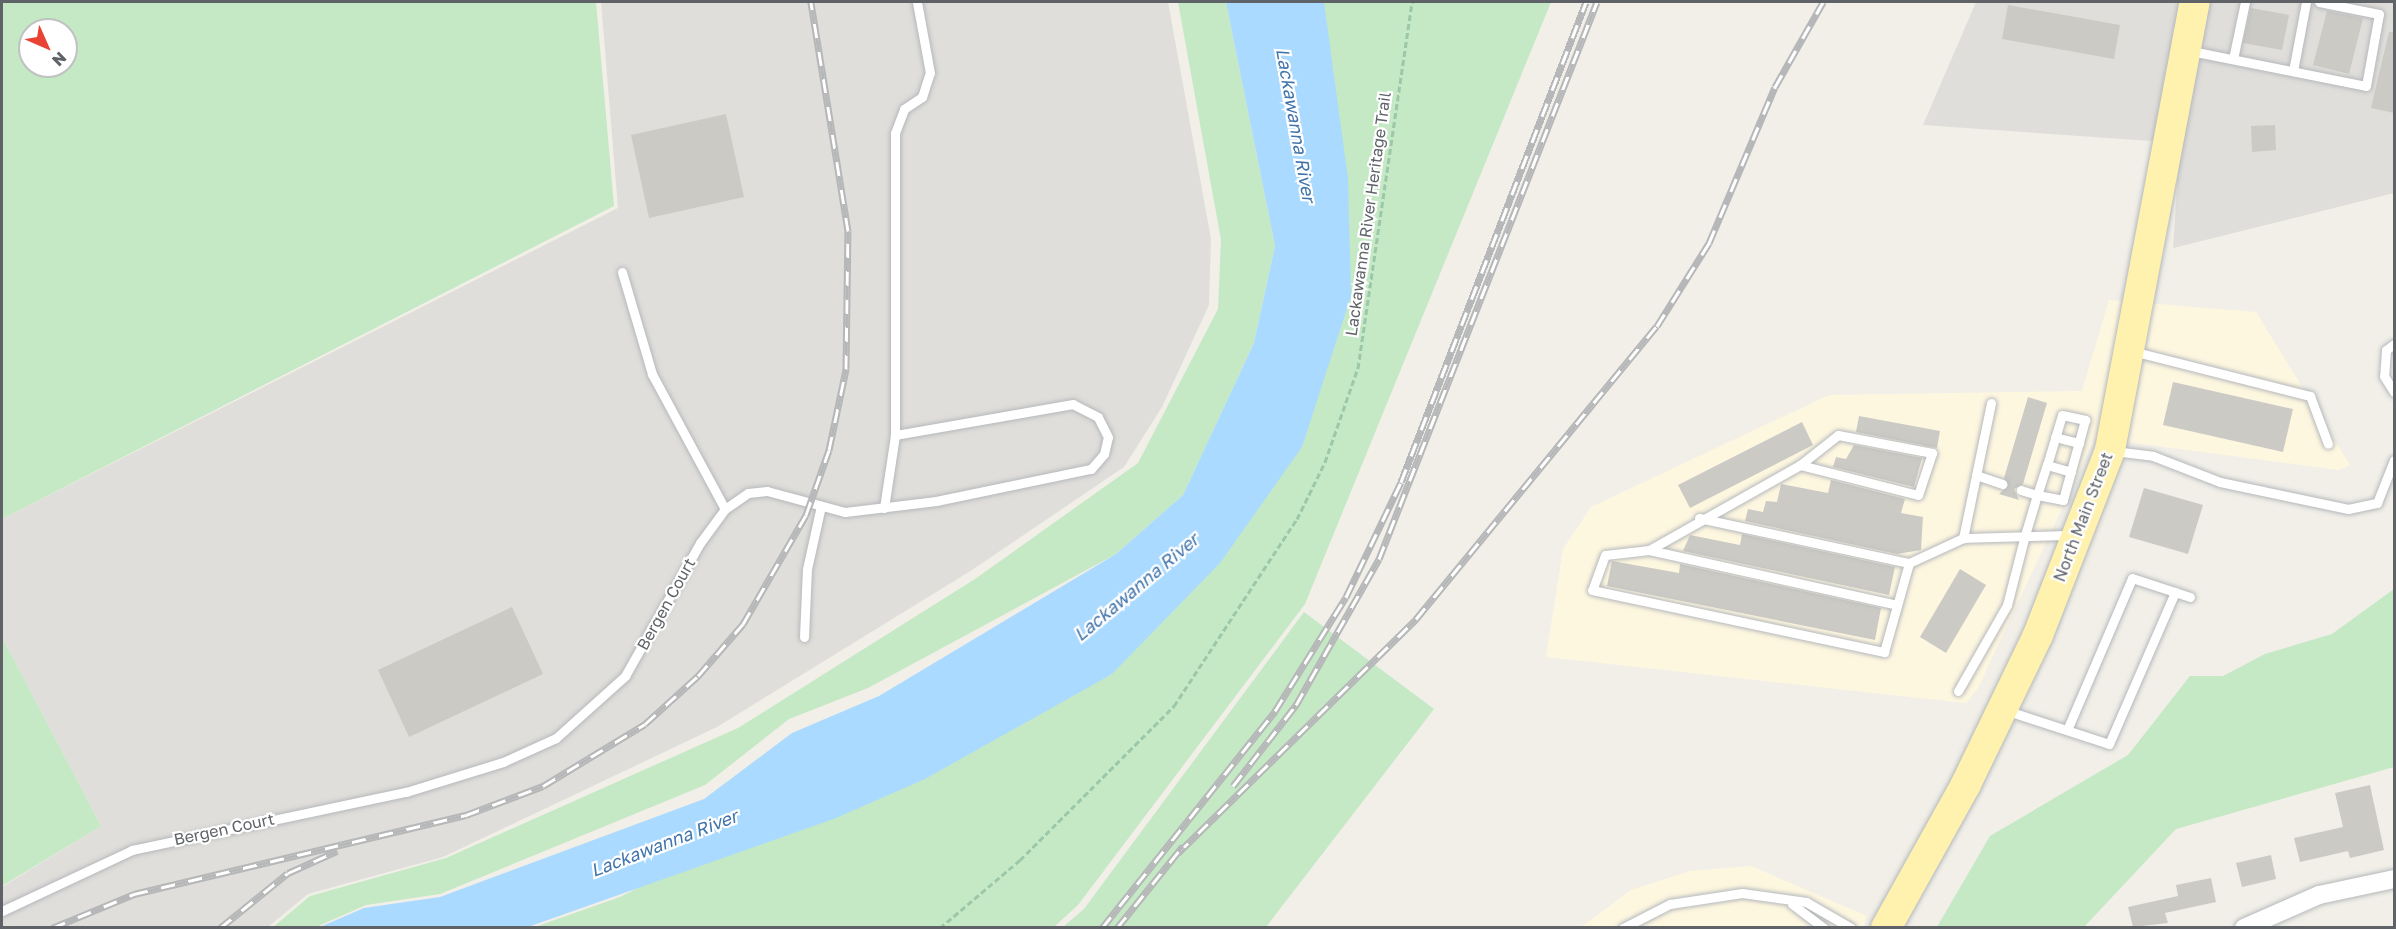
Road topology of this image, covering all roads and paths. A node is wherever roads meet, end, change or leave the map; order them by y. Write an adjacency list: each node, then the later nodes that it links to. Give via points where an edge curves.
1 (917, 2): 15 (lane, via 930,73 922,97 903,109 895,133)
2 (1412, 2): 47 (path, Lackawanna River Heritage Trail, via 1358,368 1325,462 1297,519 1174,706 1020,860)
3 (2195, 2): 7 (main road, North Main Street)
4 (2245, 2): 8 (lane)
5 (2306, 2): 9 (lane)
6 (2319, 2): 9 (lane, via 2379,14 2366,86)
7 (2185, 50): 8 (lane); 12 (main road, North Main Street)
8 (2233, 59): 9 (lane)
9 (2293, 71)
10 (622, 272): 29 (lane, via 652,374)
11 (2394, 344): 13 (lane, via 2386,350 2384,376)
12 (2127, 350): 18 (lane, via 2310,396); 19 (main road, North Main Street)
13 (2394, 392)
14 (1991, 403): 24 (lane)
15 (895, 435): 30 (lane); 30 (lane, Bergen Court, via 1073,404 1098,417 1108,437 1104,454 1091,469)
16 (2055, 437): 17 (lane); 17 (lane, via 2062,415 2085,420); 22 (lane)
17 (2079, 442): 23 (lane)
18 (2328, 444)
19 (2110, 450): 20 (lane, via 2153,456 2220,482 2348,509 2377,503); 33 (main road, North Main Street)
20 (2394, 460)
21 (1800, 465): 21 (lane, via 1839,435 1932,453 1918,495); 31 (lane)
22 (2047, 465): 23 (lane); 27 (lane)
23 (2071, 472): 27 (lane, via 2063,500)
24 (1976, 475): 25 (lane); 34 (lane)
25 (2002, 484)
26 (2021, 490): 27 (lane)
27 (2037, 495): 32 (lane)
28 (820, 506): 29 (lane, Bergen Court, via 767,491 748,493); 30 (lane, Bergen Court, via 845,512); 40 (lane, via 807,568)
29 (725, 508): 46 (lane, Bergen Court, via 625,676 556,738 504,762 406,792 132,850)
30 (884, 508)
31 (1699, 518): 35 (lane); 36 (lane)
32 (2025, 535): 33 (lane); 34 (lane); 41 (lane, via 2007,605)
33 (2076, 535): 42 (main road, North Main Street)
34 (1963, 538): 36 (lane)
35 (1649, 550): 39 (lane); 39 (lane, via 1605,555 1592,590 1884,652)
36 (1909, 563): 39 (lane)
37 (2175, 592): 38 (lane); 43 (lane, via 2109,744); 43 (lane, via 2132,578)
38 (2190, 597)
39 (1897, 605)
40 (804, 637)
41 (1958, 691)
42 (2003, 709): 43 (lane); 51 (main road, North Main Street)
43 (2067, 730)
44 (2394, 879): 52 (street, via 2319,895)
45 (1792, 904): 48 (lane, via 1742,893 1711,896 1670,904); 49 (lane); 50 (lane, via 1806,902)
46 (2, 911)
47 (940, 927)
48 (1623, 927)
49 (1824, 927)
50 (1851, 927)
51 (1886, 927)
52 (2244, 927)

